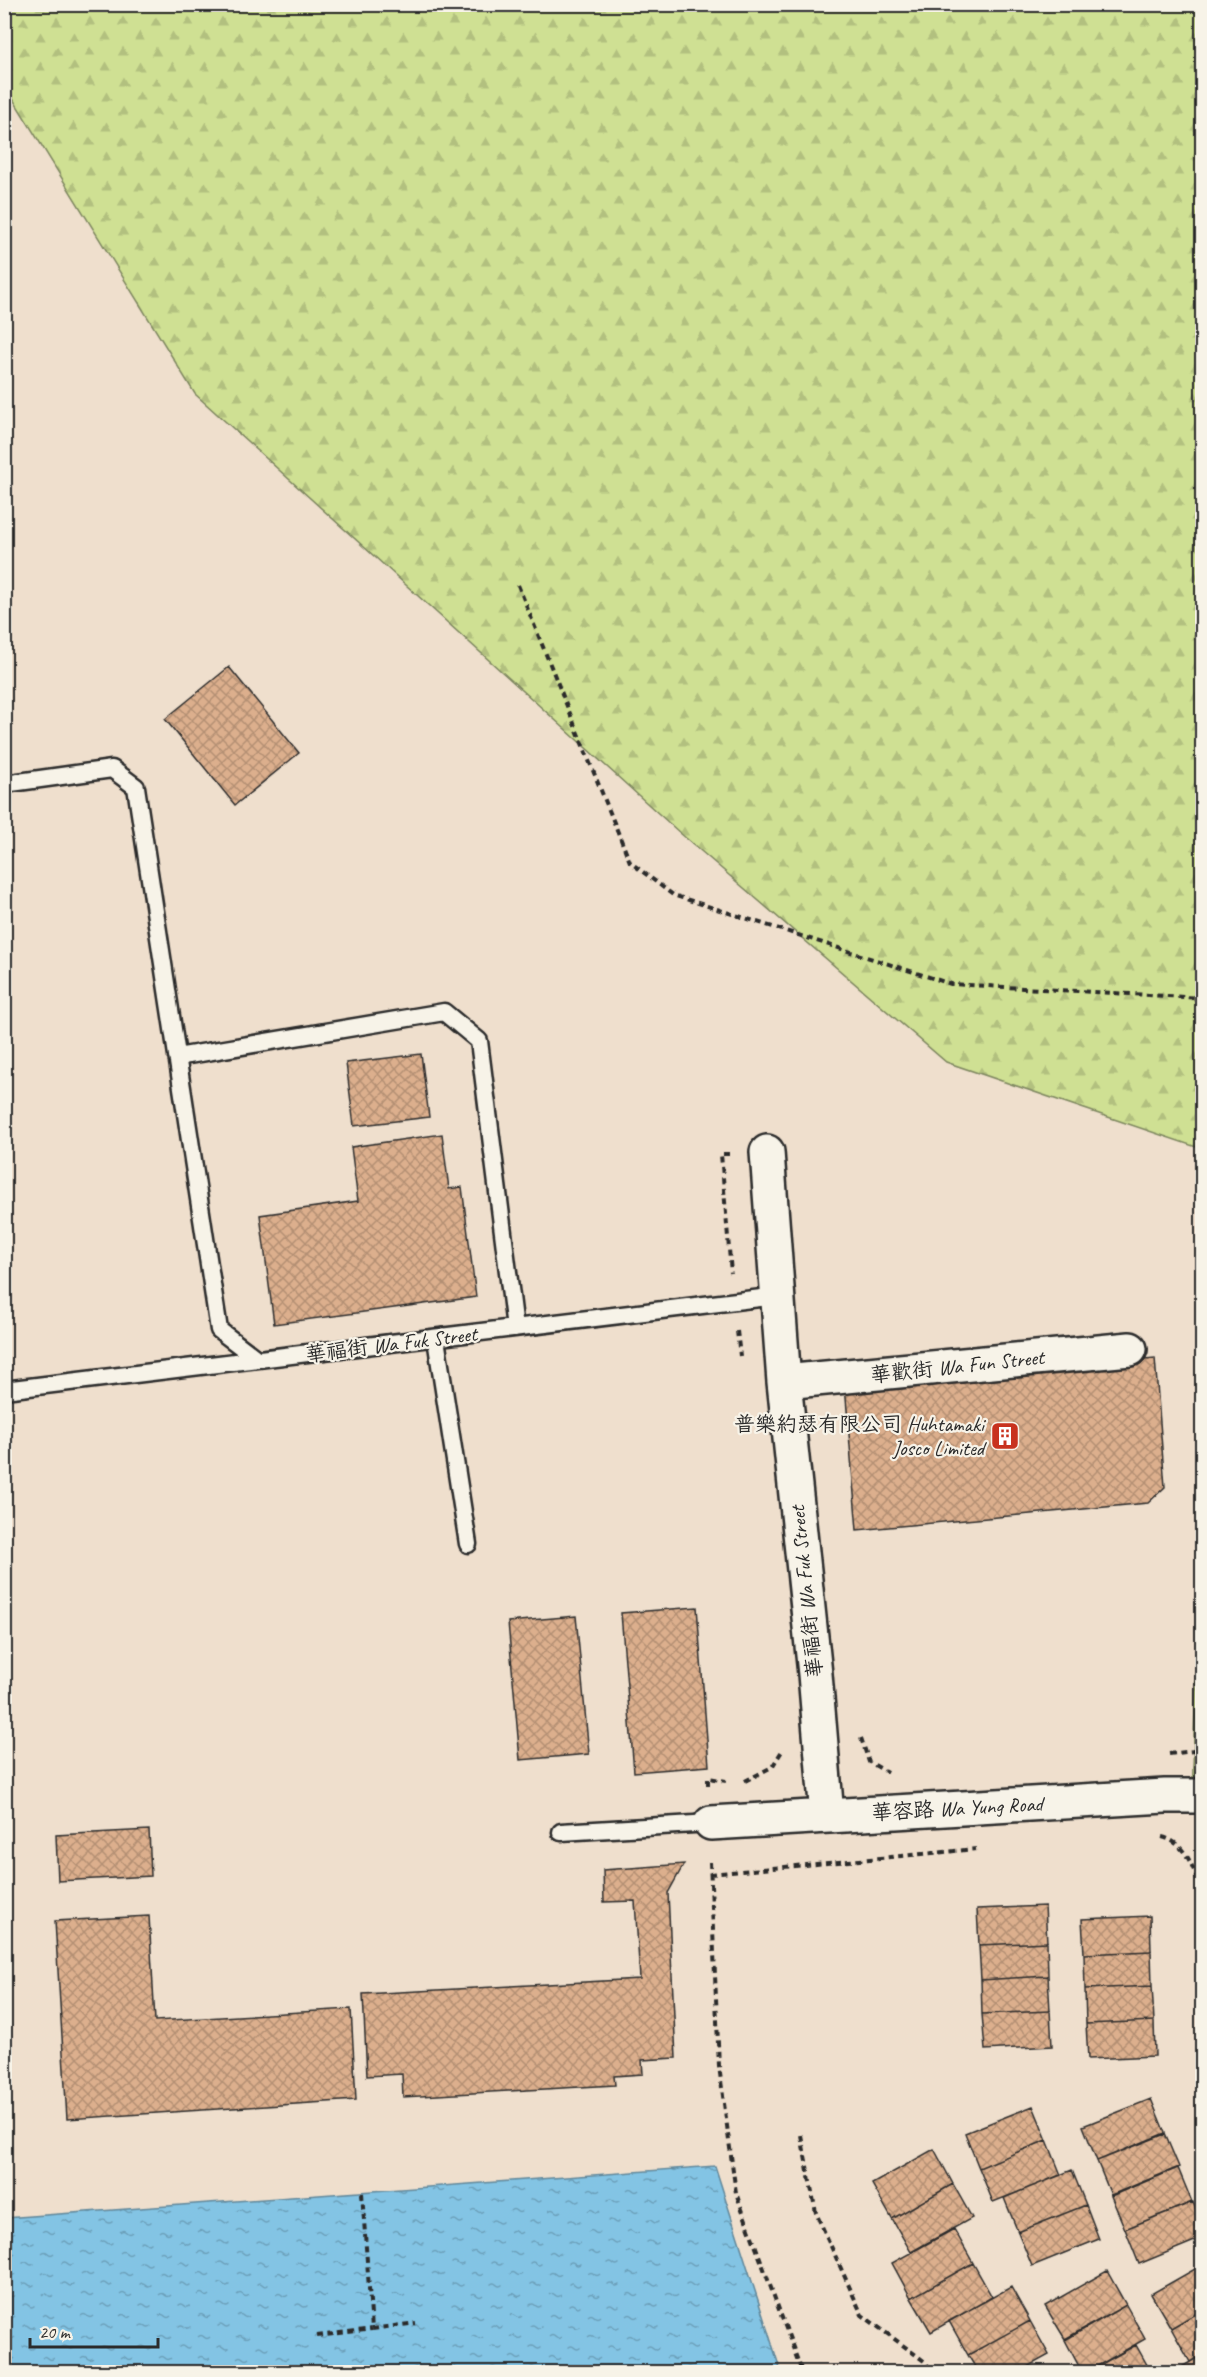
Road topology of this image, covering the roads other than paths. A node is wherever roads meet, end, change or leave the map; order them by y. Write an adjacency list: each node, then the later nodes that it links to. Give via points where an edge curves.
1 (4, 784): 2 (lane, via 112,769 136,787)
2 (177, 1057): 5 (lane, via 444,1012 479,1041); 8 (lane, via 219,1330)
3 (767, 1152): 4 (street, 華福街 Wa Fuk Street)
4 (777, 1296): 5 (lane, 華福街 Wa Fuk Street); 9 (street, 華福街 Wa Fuk Street)
5 (515, 1328): 6 (lane, 華福街 Wa Fuk Street)
6 (436, 1339): 8 (lane, 華福街 Wa Fuk Street); 11 (lane)
7 (1130, 1349): 9 (street, 華歡街 Wa Fun Street)
8 (257, 1359): 10 (lane, 華福街 Wa Fuk Street)
9 (784, 1382): 13 (street, 華福街 Wa Fuk Street)
10 (4, 1390)
11 (468, 1544)
12 (1203, 1796): 13 (street, 華容路 Wa Yung Road)
13 (827, 1816): 14 (street, 華容路 Wa Yung Road)
14 (711, 1822): 15 (lane)
15 (561, 1832)

